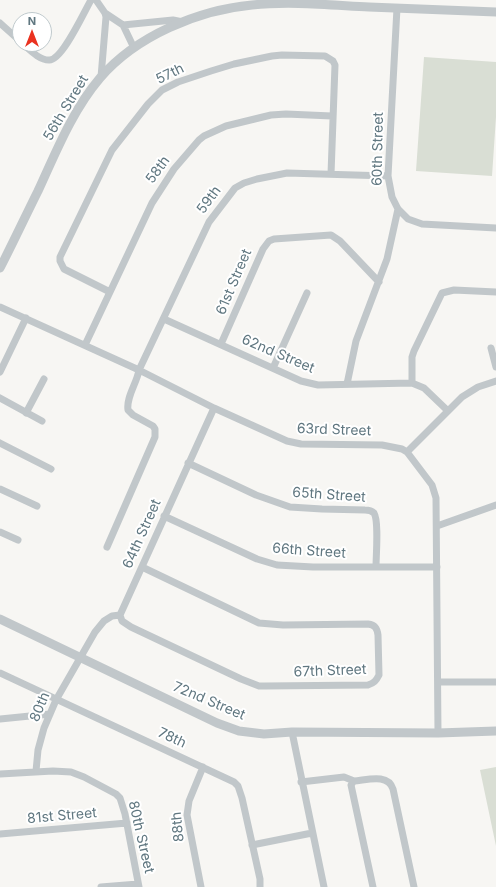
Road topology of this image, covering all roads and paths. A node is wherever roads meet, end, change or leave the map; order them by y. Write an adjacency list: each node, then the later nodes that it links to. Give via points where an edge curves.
1 (91, 0): 11 (street, via 68,43 56,58 48,61)
2 (96, 0): 5 (street)
3 (397, 8): 4 (street, 56th Street); 7 (street, 56th Street, via 252,5 226,9); 15 (street, 60th Street)
4 (496, 12)
5 (105, 13): 8 (street); 12 (street)
6 (0, 22): 9 (street)
7 (184, 22): 8 (street, via 173,20); 10 (street, 56th Street, via 160,32)
8 (123, 25): 10 (street)
9 (12, 33)
10 (134, 48): 12 (street, 56th Street)
11 (32, 52)
12 (101, 77): 18 (street, 56th Street, via 68,128)
13 (332, 116): 14 (street, 57th); 20 (street, 58th, via 271,115 226,126 204,136 183,158 156,196); 20 (street, 57th, via 334,65 333,61 325,56 263,57 211,71 162,90 112,150 60,257 64,269)
14 (331, 174): 15 (street, 59th); 25 (street, 59th, via 280,173 234,188 209,222)
15 (388, 176): 16 (street, 60th Street, via 392,197)
16 (398, 209): 17 (street, via 408,219 422,224); 19 (street, via 391,247)
17 (496, 228)
18 (0, 268)
19 (379, 282): 26 (street, 61st Street, via 345,246 330,235 274,239 263,249); 36 (street, via 356,341)
20 (110, 292): 27 (street, 58th)
21 (496, 292): 35 (street, via 454,290 442,294 414,351)
22 (307, 293): 30 (street)
23 (0, 307): 24 (street, 63rd Street)
24 (26, 318): 27 (street, 63rd Street); 32 (street)
25 (164, 319): 26 (street, 62nd Street); 31 (street, 59th)
26 (221, 344): 30 (street, 62nd Street)
27 (85, 345): 31 (street, 63rd Street)
28 (491, 348): 29 (street)
29 (496, 367)
30 (273, 368): 36 (street, 62nd Street, via 310,384)
31 (139, 370): 38 (street, 63rd Street); 53 (street, 59th, via 128,410 153,426 155,437)
32 (0, 372)
33 (44, 379): 40 (street)
34 (496, 381): 39 (street, via 470,391)
35 (412, 383): 36 (street, 62nd Street); 39 (street, via 424,388)
36 (347, 384)
37 (0, 398): 40 (street)
38 (214, 408): 43 (street, 63rd Street, via 294,443 382,445); 44 (street, 64th Street)
39 (448, 411): 43 (street)
40 (26, 413): 41 (street)
41 (42, 421)
42 (0, 443): 45 (street)
43 (407, 452): 50 (street, via 432,485 436,498)
44 (188, 463): 49 (street, 64th Street); 55 (street, 65th Street, via 256,495 290,507 371,511 376,518 377,526)
45 (52, 470)
46 (0, 489): 48 (street)
47 (496, 505): 50 (street)
48 (37, 506)
49 (164, 516): 54 (street, 64th Street); 55 (street, 66th Street, via 265,562 277,565)
50 (437, 526): 56 (street)
51 (0, 532): 52 (street)
52 (18, 540)
53 (107, 547)
54 (142, 567): 57 (street, 64th Street); 57 (street, 67th Street, via 259,623 373,625 378,635 379,675 373,683 368,684 259,686 130,627 122,621)
55 (376, 567): 56 (street, 66th Street)
56 (437, 567): 61 (street)
57 (120, 615): 59 (street, via 104,621)
58 (0, 619): 59 (street, 72nd Street)
59 (79, 658): 63 (street, 80th); 67 (street, 72nd Street, via 239,731 264,734)
60 (0, 673): 63 (street, 78th)
61 (438, 682): 62 (street); 68 (street)
62 (496, 682)
63 (56, 700): 64 (street, 80th); 69 (street, 78th)
64 (50, 714): 65 (street); 70 (street, 80th, via 38,750)
65 (0, 719)
66 (496, 731): 68 (street, 72nd Street)
67 (292, 732): 68 (street, 72nd Street); 73 (street)
68 (438, 733)
69 (203, 767): 77 (street, 78th, via 238,786); 80 (street, 88th, via 187,815)
70 (36, 771): 71 (street, 80th Street); 74 (street, 80th Street, via 71,772 104,787 120,798)
71 (0, 774)
72 (354, 781): 73 (street, via 344,778); 83 (street, via 351,791); 84 (street, via 383,779 391,784)
73 (301, 782): 75 (street)
74 (127, 823): 76 (street, 81st Street); 78 (street, 80th Street)
75 (312, 833): 77 (street); 82 (street)
76 (0, 834)
77 (252, 845): 81 (street, 78th)
78 (138, 886): 79 (street)
79 (101, 887)
80 (201, 887)
81 (260, 887)
82 (324, 887)
83 (373, 887)
84 (414, 887)

